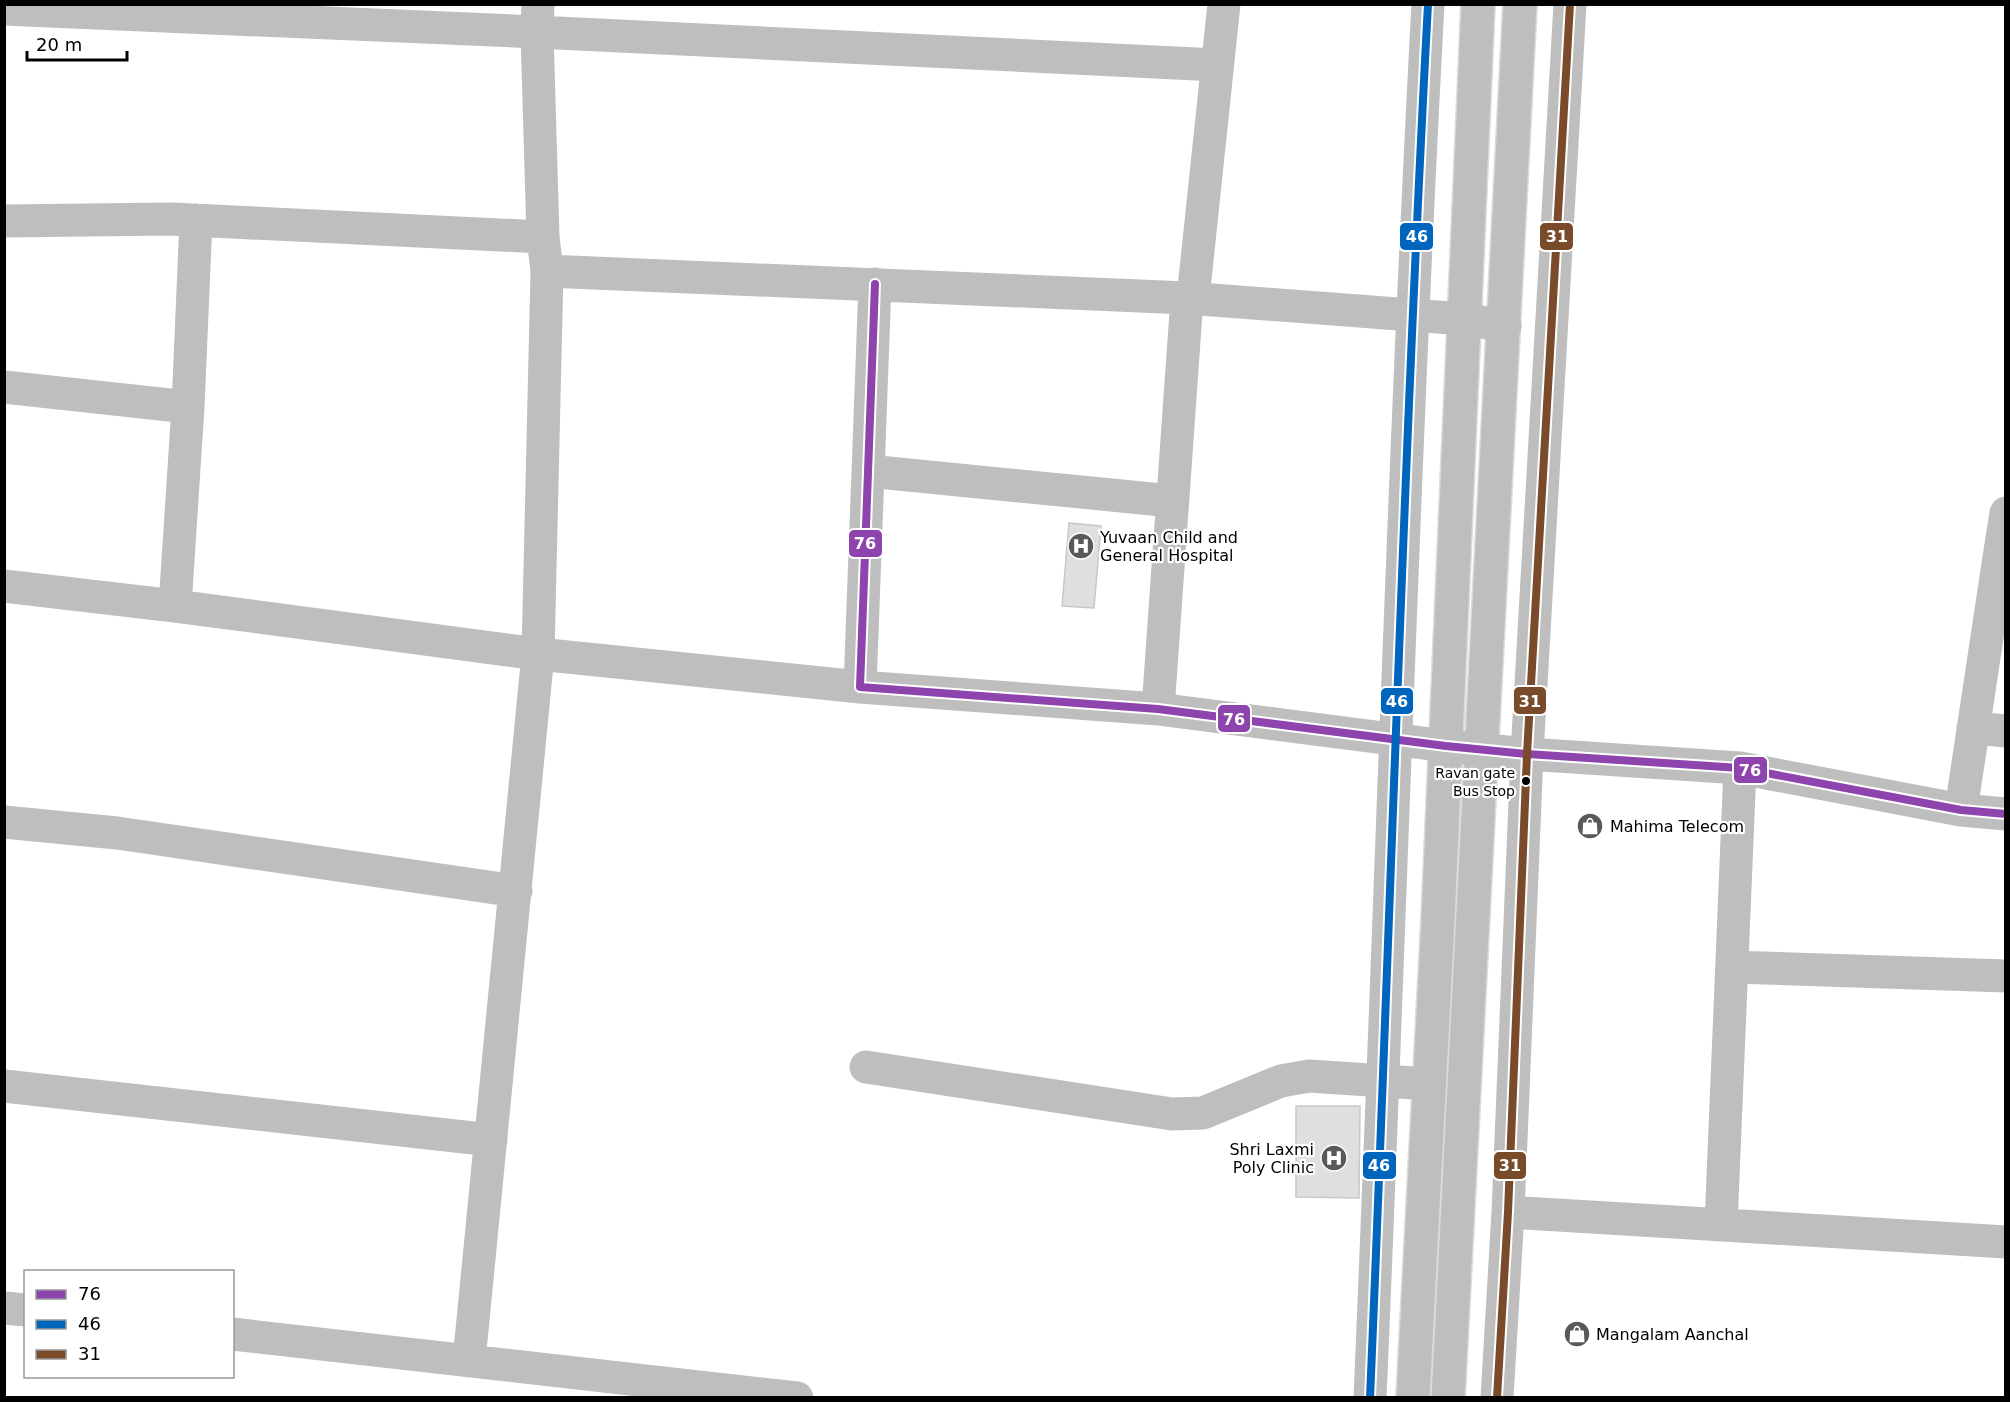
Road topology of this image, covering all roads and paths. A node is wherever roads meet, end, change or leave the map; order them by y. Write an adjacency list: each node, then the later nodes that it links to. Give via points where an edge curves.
1 (1224, 4): 8 (street)
2 (1428, 4): 15 (street)
3 (1478, 4): 16 (street)
4 (1520, 4): 17 (street)
5 (1570, 4): 34 (street)
6 (4, 9): 7 (street)
7 (538, 18): 8 (street); 11 (street)
8 (1218, 65): 14 (street)
9 (4, 220): 10 (street)
10 (196, 220): 11 (street); 19 (street)
11 (543, 237): 12 (street)
12 (547, 271): 13 (street); 26 (street)
13 (875, 284): 14 (street); 20 (street)
14 (1190, 298): 15 (street); 21 (street)
15 (1411, 315): 16 (street); 31 (street)
16 (1464, 319): 17 (street); 32 (street)
17 (1505, 326): 33 (street)
18 (4, 387): 19 (street)
19 (188, 407): 25 (street)
20 (868, 471): 21 (street); 27 (street)
21 (1172, 501): 28 (street)
22 (2006, 513): 23 (street)
23 (2003, 551): 29 (street)
24 (4, 586): 25 (street)
25 (175, 606): 26 (street)
26 (538, 654): 27 (street); 39 (street)
27 (860, 687): 28 (street)
28 (1158, 709): 31 (street)
29 (1973, 728): 30 (street); 36 (street)
30 (2006, 731)
31 (1396, 740): 32 (street); 43 (street)
32 (1446, 746): 33 (street); 44 (street)
33 (1483, 750): 34 (street); 58 (street)
34 (1527, 754): 35 (street); 47 (street)
35 (1740, 768): 36 (street); 40 (street)
36 (1961, 810): 37 (street)
37 (2006, 814)
38 (4, 822): 39 (street, via 117,833)
39 (516, 891): 46 (street)
40 (1732, 967): 41 (street); 48 (street)
41 (2006, 976)
42 (866, 1067): 43 (street, via 1172,1114 1203,1113 1281,1081 1309,1076)
43 (1384, 1081): 44 (street); 56 (street)
44 (1429, 1084): 57 (street)
45 (4, 1086): 46 (street)
46 (491, 1140): 53 (street)
47 (1508, 1212): 48 (street); 59 (street)
48 (1721, 1225): 49 (street)
49 (2006, 1242)
50 (4, 1308): 51 (street)
51 (24, 1310)
52 (234, 1334): 53 (street)
53 (469, 1361): 54 (street)
54 (630, 1389): 55 (street)
55 (797, 1398)
56 (1370, 1398)
57 (1413, 1398)
58 (1448, 1398)
59 (1497, 1398)

